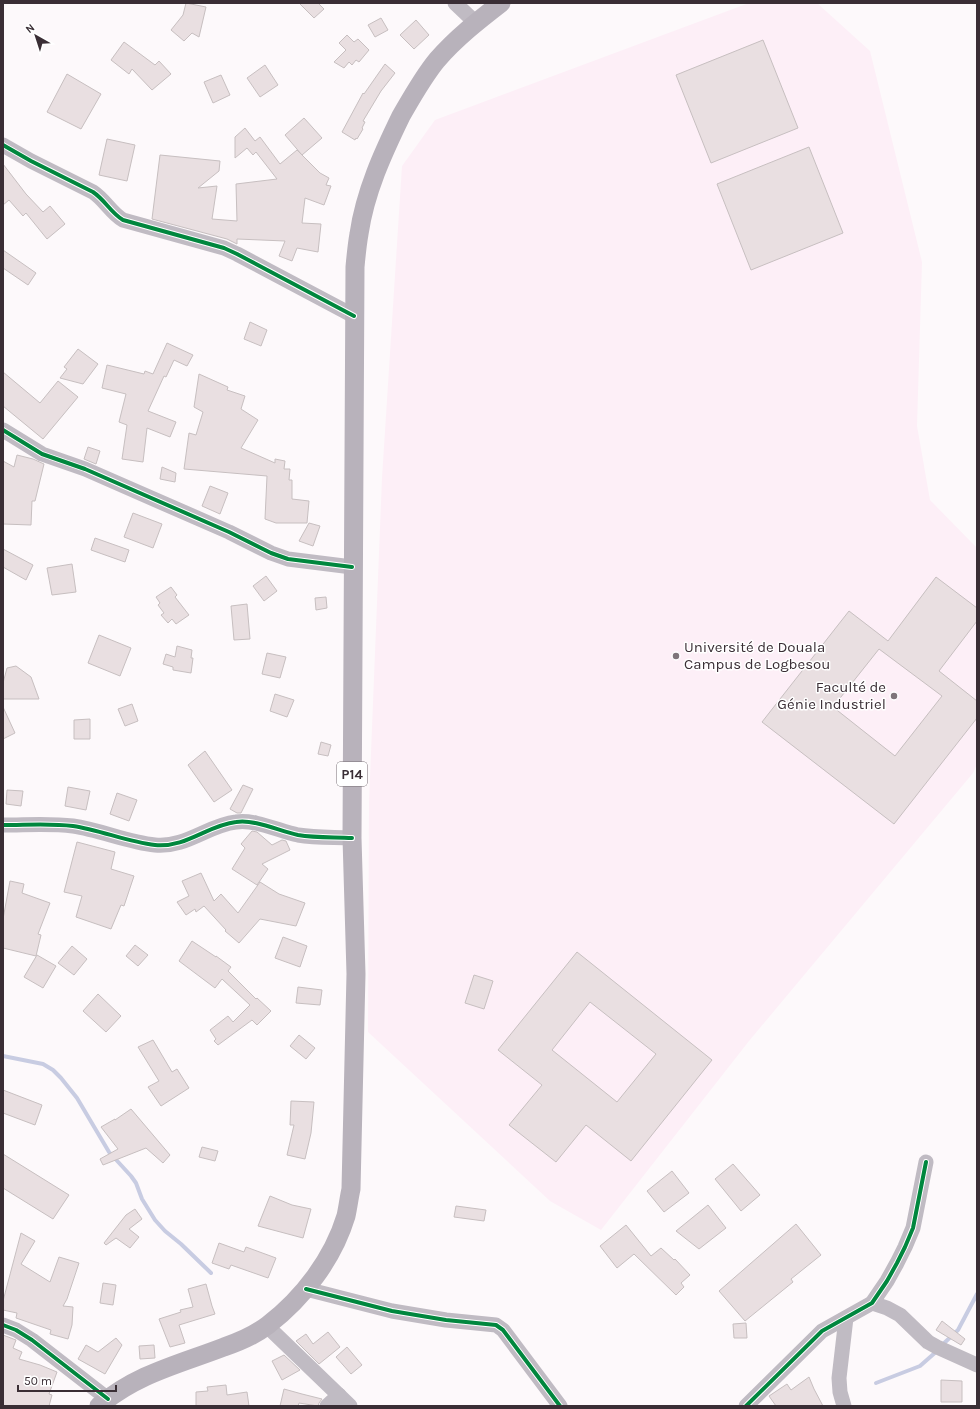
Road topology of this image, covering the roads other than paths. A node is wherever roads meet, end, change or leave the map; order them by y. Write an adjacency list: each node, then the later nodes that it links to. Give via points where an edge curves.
1 (455, 3): 3 (street)
2 (501, 3): 3 (main road, P14)
3 (476, 23): 5 (main road, P14, via 437,60 422,80 392,134 378,166 359,232)
4 (3, 146): 5 (street, via 93,192 123,220 224,248)
5 (354, 316): 7 (main road, P14)
6 (3, 430): 7 (street, via 42,454 85,469 222,528 271,553 288,559)
7 (352, 567): 9 (main road, P14)
8 (3, 825): 9 (street, via 73,826 156,845 183,842 226,824 244,821 315,837)
9 (352, 838): 11 (main road, P14, via 356,974 351,1189 346,1216 335,1242)
10 (926, 1162): 12 (street, via 912,1228 897,1263)
11 (306, 1289): 15 (main road, P14); 21 (street, via 392,1311 496,1326 503,1330)
12 (872, 1303): 13 (street); 16 (street, via 900,1315 928,1342)
13 (846, 1318): 22 (street, via 822,1331); 23 (street, via 839,1378)
14 (3, 1326): 18 (street, via 16,1330 32,1340)
15 (267, 1326): 17 (street); 18 (main road, P14, via 225,1347 154,1372)
16 (977, 1365)
17 (339, 1395): 19 (street); 20 (street)
18 (103, 1402)
19 (327, 1406)
20 (350, 1406)
21 (560, 1406)
22 (746, 1406)
23 (844, 1406)

